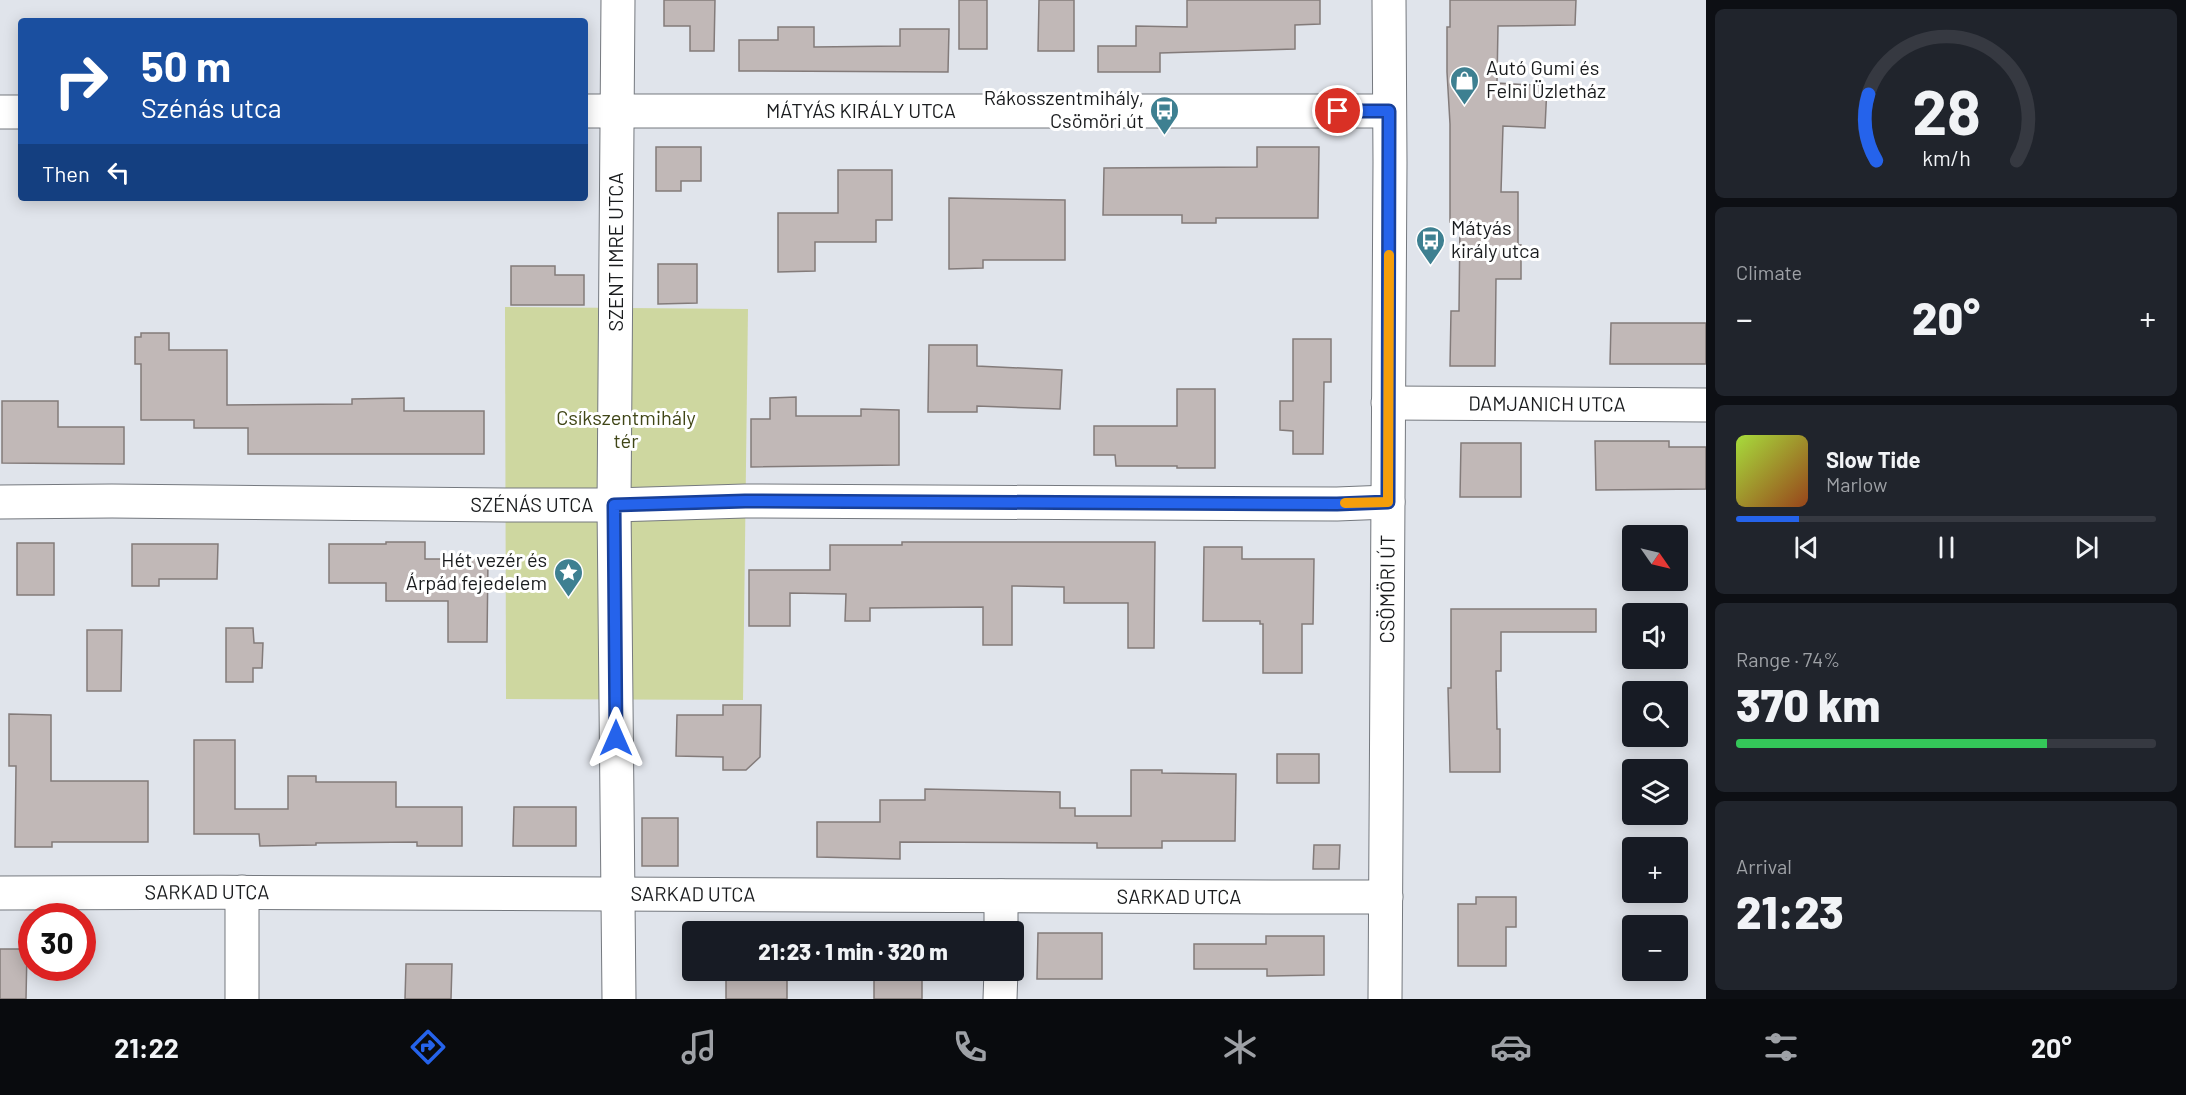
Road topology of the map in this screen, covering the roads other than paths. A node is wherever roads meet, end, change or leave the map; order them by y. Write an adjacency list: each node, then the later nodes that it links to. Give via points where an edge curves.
1 (618, 0): 4 (street, SZENT IMRE UTCA)
2 (1389, 0): 5 (street, CSÖMÖRI ÚT)
3 (588, 111): 4 (street, MÁTYÁS KIRÁLY UTCA)
4 (618, 111): 5 (street, MÁTYÁS KIRÁLY UTCA); 12 (street, SZENT IMRE UTCA)
5 (1389, 111): 8 (street, CSÖMÖRI ÚT)
6 (0, 112): 7 (street)
7 (18, 112)
8 (1388, 403): 9 (street, DAMJANICH UTCA); 11 (street, CSÖMÖRI ÚT)
9 (1706, 405)
10 (0, 502): 12 (street, SZÉNÁS UTCA)
11 (1388, 502): 12 (street, SZÉNÁS UTCA, via 745,501); 17 (street, CSÖMÖRI ÚT)
12 (614, 505): 15 (street)
13 (242, 892): 14 (street, SARKAD UTCA); 15 (street, SARKAD UTCA); 20 (street)
14 (0, 893)
15 (618, 895): 16 (street, SARKAD UTCA); 21 (street)
16 (1001, 896): 17 (street, SARKAD UTCA); 18 (street)
17 (1386, 897): 23 (street, CSÖMÖRI ÚT)
18 (1001, 921)
19 (1000, 981): 22 (street)
20 (242, 999)
21 (619, 999)
22 (1000, 999)
23 (1385, 999)

